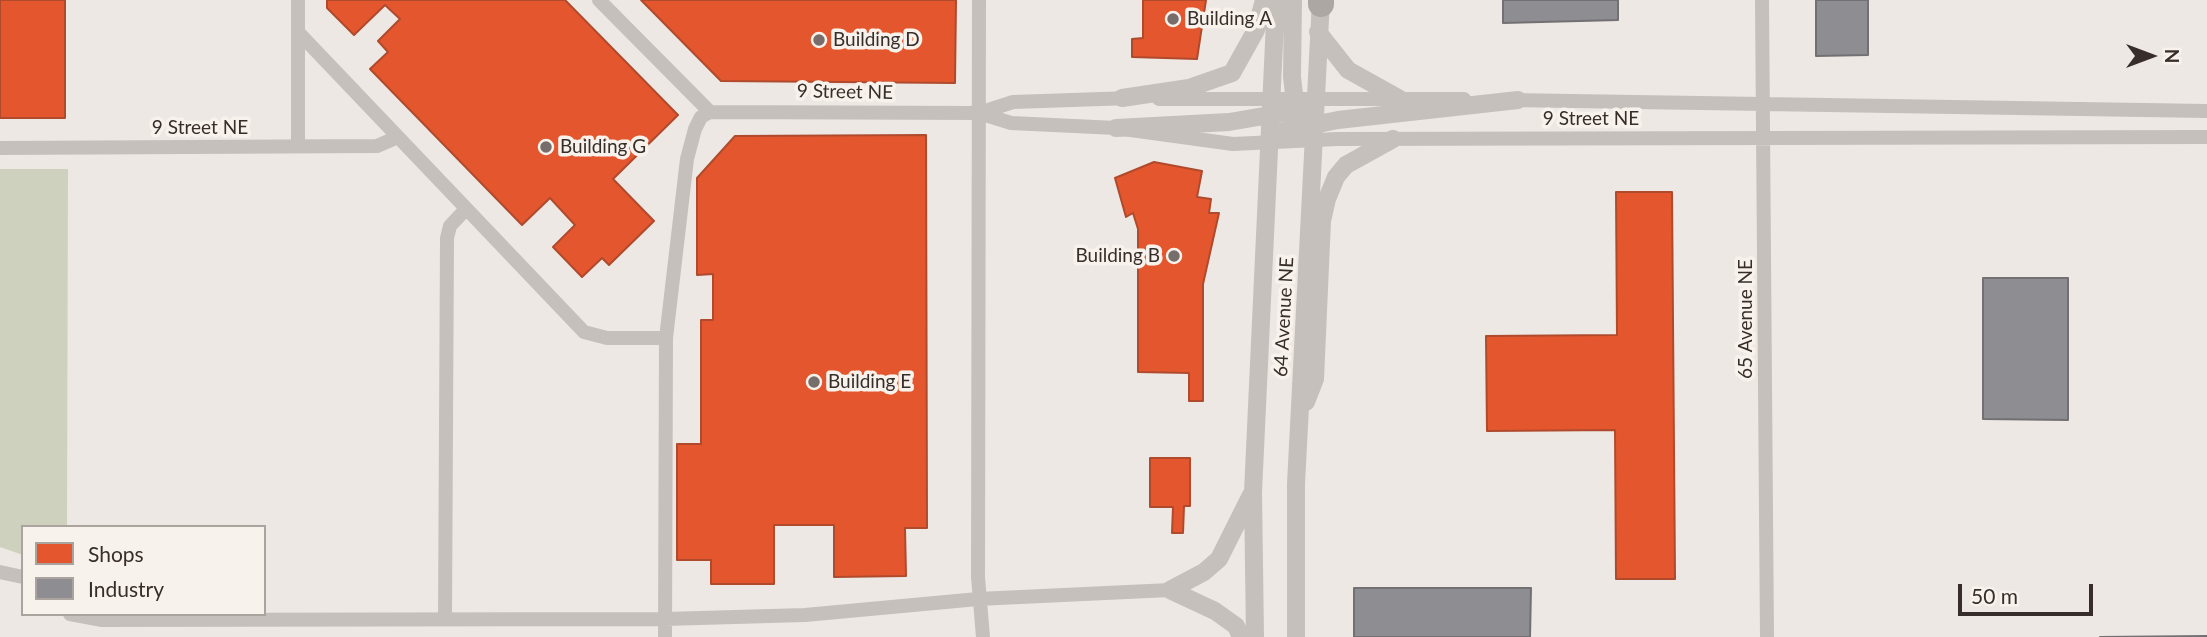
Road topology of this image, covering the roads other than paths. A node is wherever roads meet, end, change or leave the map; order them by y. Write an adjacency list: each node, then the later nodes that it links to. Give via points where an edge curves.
1 (298, 0): 9 (street)
2 (599, 0): 18 (street)
3 (979, 0): 19 (street)
4 (1264, 0): 11 (street, via 1256,30 1232,73 1189,88)
5 (1276, 0): 16 (street, 64 Avenue NE)
6 (1293, 0): 20 (street)
7 (1762, 0): 15 (street, 65 Avenue NE)
8 (1321, 1): 10 (street, 64 Avenue NE)
9 (298, 32): 22 (street); 27 (street)
10 (1318, 32): 12 (street, via 1348,70); 13 (street, 64 Avenue NE)
11 (1122, 98): 16 (street, 9 Street NE); 19 (street, 9 Street NE, via 1013,103)
12 (1400, 99): 13 (street, 9 Street NE); 14 (street, 9 Street NE)
13 (1316, 100): 20 (street, 64 Avenue NE)
14 (1518, 100): 15 (street, 9 Street NE); 20 (street)
15 (1764, 101): 17 (street, 9 Street NE); 23 (street, 65 Avenue NE)
16 (1271, 108): 20 (street); 21 (street, via 1203,125); 26 (street, 64 Avenue NE)
17 (2207, 111)
18 (710, 112): 19 (street, 9 Street NE); 30 (street, via 695,129 687,159)
19 (979, 113): 21 (street, 9 Street NE, via 1011,123); 36 (street)
20 (1303, 121): 25 (street, 9 Street NE); 26 (street); 31 (street, 64 Avenue NE)
21 (1116, 128): 26 (street, 9 Street NE, via 1227,144)
22 (398, 137): 27 (street, 9 Street NE, via 377,146); 29 (street)
23 (1765, 137): 24 (street, 9 Street NE); 25 (street, 9 Street NE); 45 (street, 65 Avenue NE)
24 (2207, 137)
25 (1392, 139): 31 (street, via 1346,165 1327,199 1322,221 1315,379)
26 (1269, 144): 32 (street, 64 Avenue NE)
27 (298, 146): 28 (street, 9 Street NE)
28 (0, 148)
29 (466, 209): 30 (street, via 584,332 607,338); 38 (street, via 450,226 447,238)
30 (666, 338): 39 (street)
31 (1300, 418): 44 (street, 64 Avenue NE)
32 (1253, 492): 35 (street, via 1219,559); 43 (street, 64 Avenue NE)
33 (0, 572): 34 (street)
34 (21, 577)
35 (1170, 590): 36 (street); 42 (street, via 1215,611 1236,626)
36 (978, 599): 39 (street, via 805,615); 41 (street)
37 (81, 616): 38 (street, via 102,620)
38 (445, 619): 39 (street)
39 (665, 619): 40 (street)
40 (665, 637)
41 (983, 637)
42 (1241, 637)
43 (1255, 637)
44 (1296, 637)
45 (1767, 637)

